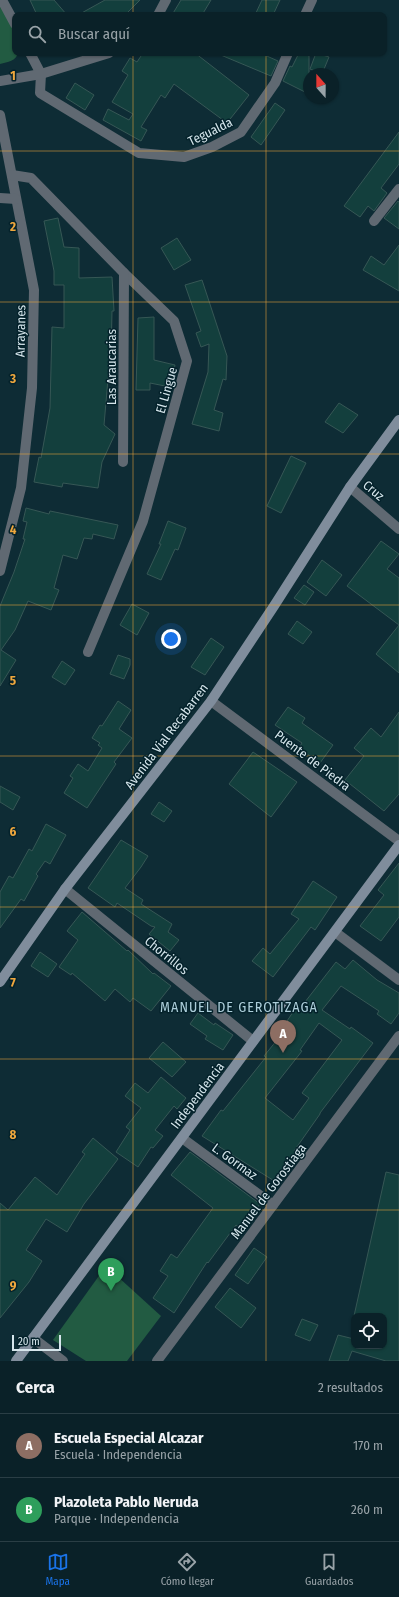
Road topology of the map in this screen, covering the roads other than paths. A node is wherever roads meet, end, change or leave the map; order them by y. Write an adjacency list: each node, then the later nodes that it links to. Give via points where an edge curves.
1 (2, 0): 6 (street)
2 (166, 0): 4 (street)
3 (312, 0): 5 (street)
4 (160, 12)
5 (306, 12)
6 (12, 18)
7 (32, 56): 10 (street)
8 (99, 56): 10 (street)
9 (287, 56): 10 (street, Tegualda, via 275,83 241,132 184,157 139,154 40,93)
10 (41, 74): 11 (street)
11 (0, 81)
12 (0, 115): 13 (street, Arrayanes)
13 (12, 175): 16 (street, Arrayanes); 18 (street, El Lingue, via 31,178)
14 (398, 191): 17 (street)
15 (0, 198): 16 (street)
16 (16, 199): 23 (street, Arrayanes, via 34,290 32,388 22,488)
17 (374, 221)
18 (124, 273): 20 (street, Las Araucarias); 24 (street, El Lingue, via 174,321 187,361 143,521)
19 (399, 420): 21 (main road, Avenida Vial Recabarren)
20 (123, 462)
21 (350, 487): 22 (street, Cruz); 25 (main road, Avenida Vial Recabarren)
22 (399, 529)
23 (0, 571)
24 (88, 652)
25 (211, 701): 26 (street, Puente de Piedra); 28 (main road, Avenida Vial Recabarren)
26 (399, 841)
27 (399, 845): 29 (main road, Independencia)
28 (65, 889): 31 (main road, Avenida Vial Recabarren); 33 (street, Chorrillos)
29 (335, 932): 30 (street); 33 (main road, Independencia)
30 (399, 980)
31 (0, 982)
32 (399, 1036): 35 (street, Manuel de Gorostiaga)
33 (253, 1042): 34 (main road, Independencia)
34 (182, 1138): 35 (street, L. Gormaz); 36 (main road, Independencia)
35 (274, 1205): 39 (street, Manuel de Gorostiaga)
36 (33, 1338): 37 (main road, Independencia); 38 (street)
37 (16, 1361)
38 (64, 1361)
39 (157, 1361)

